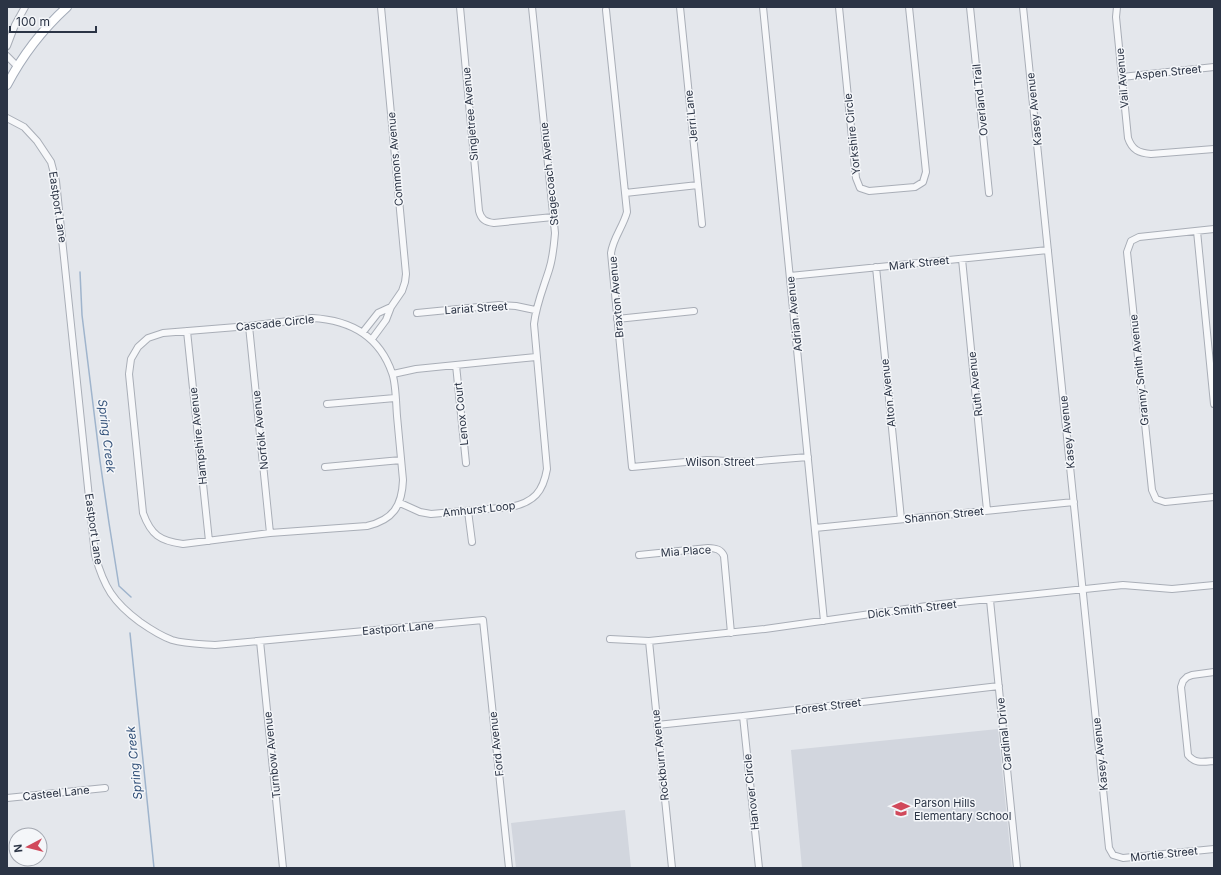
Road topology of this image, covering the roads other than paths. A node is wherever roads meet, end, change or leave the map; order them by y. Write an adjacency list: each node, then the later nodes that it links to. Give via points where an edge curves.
1 (25, 7): 14 (street)
2 (67, 7): 16 (main road, via 52,21)
3 (381, 7): 33 (street, Commons Avenue, via 406,274 402,291)
4 (460, 7): 25 (street, Singletree Avenue, via 480,216 488,223)
5 (532, 7): 25 (street, Stagecoach Avenue)
6 (680, 7): 22 (street, Jerri Lane)
7 (763, 7): 32 (street, Adrian Avenue)
8 (839, 7): 9 (street, Yorkshire Circle, via 856,178 860,188 869,191 915,187 923,182 925,177)
9 (910, 7)
10 (970, 7): 24 (street, Overland Trail)
11 (1023, 7): 29 (street, Kasey Avenue)
12 (1117, 7): 18 (street, Vail Avenue)
13 (606, 10): 23 (street, Braxton Avenue)
14 (7, 46)
15 (7, 56): 16 (street)
16 (17, 66): 19 (main road)
17 (1214, 67): 18 (street, Aspen Street)
18 (1122, 77): 21 (street, Vail Avenue, via 1128,138 1133,148 1141,153 1151,154)
19 (7, 84)
20 (7, 118): 72 (street, Eastport Lane, via 24,127 37,141 51,162 56,181 95,555 107,587 124,610 151,630 172,640 215,645)
21 (1214, 149)
22 (698, 185): 23 (street); 26 (street, Jerri Lane)
23 (625, 193): 37 (street, Braxton Avenue, via 627,212 611,253)
24 (989, 193)
25 (553, 217): 34 (street, Stagecoach Avenue, via 553,256)
26 (702, 224)
27 (1214, 229): 28 (street)
28 (1197, 231): 48 (street); 54 (street, Granny Smith Avenue, via 1139,237 1131,241 1127,252 1152,490 1156,499 1165,502)
29 (1048, 250): 30 (street, Mark Street); 55 (street, Kasey Avenue)
30 (962, 259): 31 (street, Mark Street); 57 (street, Ruth Avenue)
31 (876, 268): 32 (street, Mark Street); 59 (street, Alton Avenue)
32 (790, 276): 49 (street, Adrian Avenue)
33 (391, 307): 40 (street, Commons Avenue, via 378,313); 42 (street, Commons Avenue, via 386,320)
34 (535, 310): 36 (street, Lariat Street, via 504,305); 41 (street, Stagecoach Avenue)
35 (694, 311): 37 (street)
36 (417, 313)
37 (617, 319): 53 (street, Braxton Avenue)
38 (249, 326): 39 (street, Cascade Circle); 40 (street, Cascade Circle, via 312,318 345,324); 61 (street, Norfolk Avenue)
39 (187, 331): 62 (street, Hampshire Avenue); 62 (street, Cascade Circle, via 163,333 148,338 138,347 131,359 129,374 143,513 156,535 169,542 183,544)
40 (363, 332): 42 (street, Cascade Circle)
41 (535, 338): 43 (street, Amhurst Loop)
42 (372, 339): 45 (street, Cascade Circle)
43 (536, 357): 44 (street); 58 (street, Amhurst Loop, via 547,469 542,487 537,495 521,505)
44 (456, 365): 45 (street); 51 (street, Lenox Court)
45 (393, 374): 46 (street, Cascade Circle)
46 (395, 398): 47 (street); 50 (street, Cascade Circle)
47 (327, 404)
48 (1214, 404)
49 (808, 457): 53 (street, Wilson Street, via 748,462 707,460); 60 (street, Adrian Avenue)
50 (401, 460): 52 (street); 56 (street, Cascade Circle, via 403,492)
51 (466, 463)
52 (325, 467)
53 (632, 467)
54 (1214, 497)
55 (1074, 502): 57 (street, Shannon Street); 66 (street, Kasey Avenue)
56 (400, 503): 58 (street, Amhurst Loop, via 431,514); 61 (street, Cascade Circle, via 386,519 367,526)
57 (988, 510): 59 (street, Shannon Street)
58 (468, 511): 63 (street)
59 (901, 519): 60 (street, Shannon Street)
60 (815, 528): 69 (street, Adrian Avenue)
61 (270, 534): 62 (street, Cascade Circle)
62 (209, 541)
63 (472, 542)
64 (638, 555): 70 (street, Mia Place, via 708,548 721,551 724,556)
65 (1214, 585): 66 (street, Dick Smith Street, via 1172,589 1130,585)
66 (1083, 589): 67 (street, Dick Smith Street); 82 (street, Kasey Avenue, via 1109,848)
67 (990, 600): 69 (street, Dick Smith Street, via 926,606); 75 (street, Cardinal Drive)
68 (483, 620): 72 (street, Eastport Lane); 84 (street, Ford Avenue)
69 (824, 621): 70 (street, Dick Smith Street)
70 (731, 633): 73 (street, Dick Smith Street)
71 (610, 639): 73 (street, Dick Smith Street)
72 (260, 641): 83 (street, Turnbow Avenue)
73 (649, 641): 77 (street, Rockburn Avenue)
74 (1214, 672): 78 (street, via 1187,677 1180,692 1188,755 1196,762)
75 (999, 686): 76 (street, Forest Street); 87 (street, Cardinal Drive)
76 (743, 716): 77 (street, Forest Street); 86 (street, Hanover Circle)
77 (657, 725): 85 (street, Rockburn Avenue)
78 (1214, 761)
79 (106, 788): 80 (street, Casteel Lane)
80 (7, 798)
81 (1214, 848): 82 (street, Mortie Street, via 1123,858)
82 (1114, 855)
83 (283, 868)
84 (509, 868)
85 (672, 868)
86 (759, 868)
87 (1017, 868)

